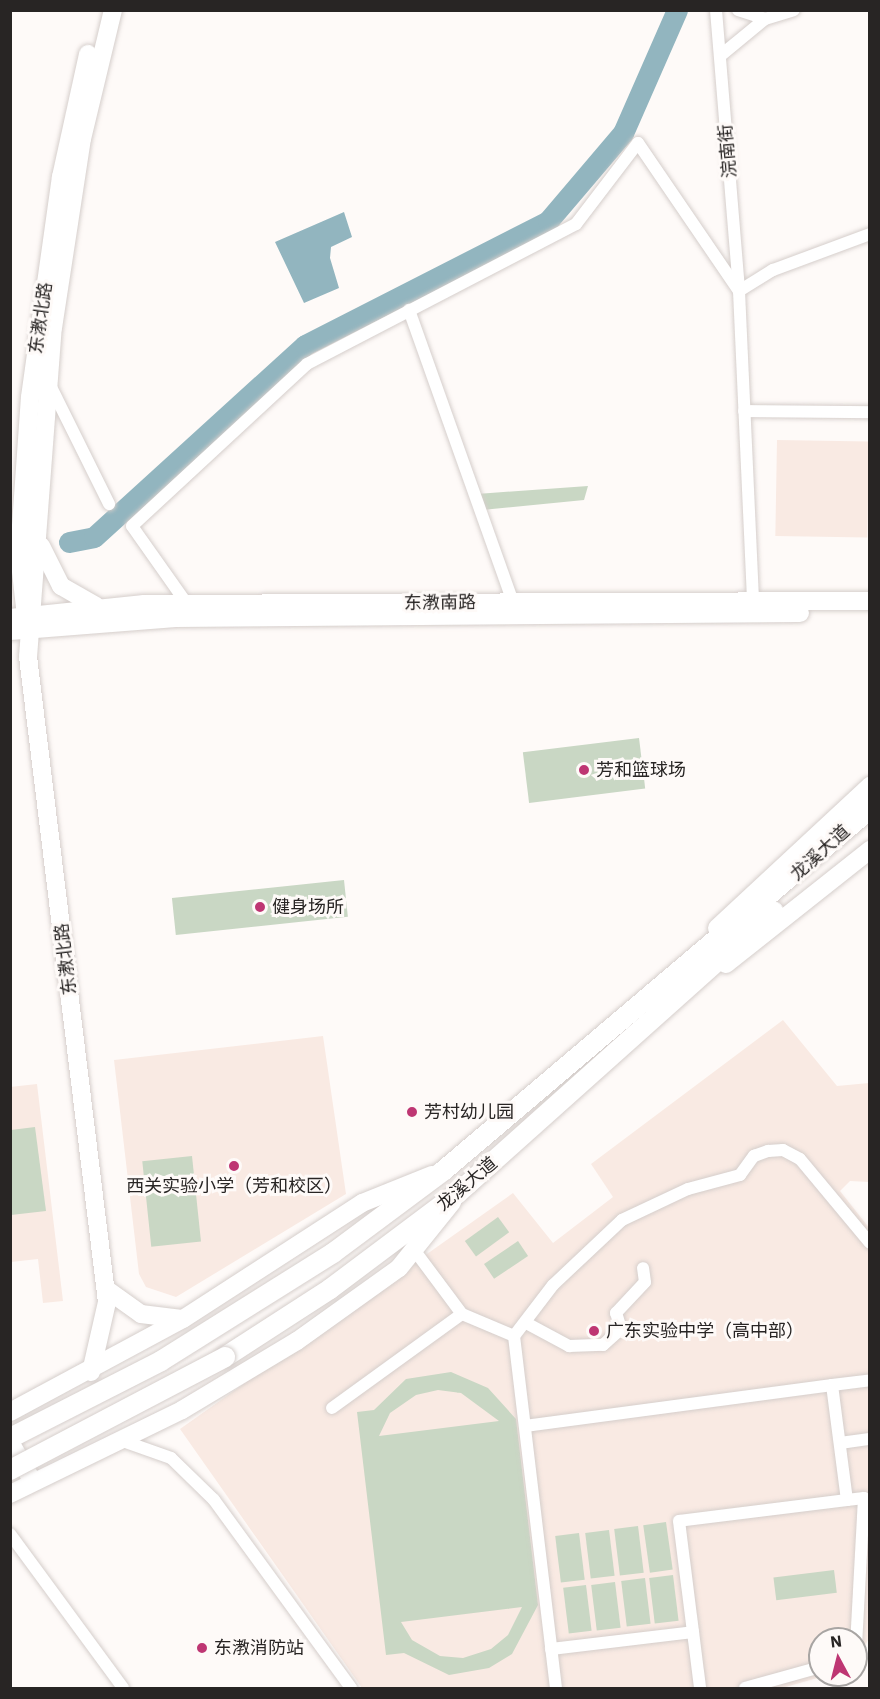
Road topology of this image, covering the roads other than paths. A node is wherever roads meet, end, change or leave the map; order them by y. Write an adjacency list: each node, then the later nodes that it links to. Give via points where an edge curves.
1 (100, 10): 16 (street, 东漖北路, via 74,105 55,218 30,397)
2 (113, 10): 11 (street, 东漖北路, via 82,139)
3 (716, 10): 7 (street, 浣南街)
4 (738, 10): 6 (street)
5 (794, 10): 6 (street)
6 (765, 19): 7 (street)
7 (720, 56): 9 (street, 浣南街)
8 (870, 234): 9 (street, via 773,270)
9 (739, 291): 10 (street, via 638,143 576,224); 12 (street, 浣南街)
10 (409, 310): 19 (street); 21 (street, via 307,364 132,526)
11 (47, 378): 14 (street); 15 (street, 东漖北路)
12 (744, 411): 13 (street); 18 (street, 浣南街)
13 (870, 412)
14 (109, 504)
15 (38, 537): 22 (street, via 61,586); 24 (street, 东漖北路)
16 (19, 561): 17 (street); 24 (street, 东漖北路)
17 (10, 586)
18 (753, 600): 19 (street, 东漖南路); 20 (street, 东漖南路)
19 (513, 602): 21 (street, 东漖南路)
20 (870, 602)
21 (187, 604): 22 (street, 东漖南路)
22 (98, 607): 24 (street, 东漖南路)
23 (870, 614): 24 (street, 东漖南路)
24 (24, 620): 25 (street, 东漖南路); 38 (street, 东漖北路)
25 (10, 631)
26 (870, 786): 31 (street)
27 (870, 809): 30 (main road, 龙溪大道)
28 (870, 825): 30 (main road, 龙溪大道)
29 (869, 851): 32 (street)
30 (769, 907): 31 (main road, 龙溪大道); 32 (main road, 龙溪大道)
31 (663, 984): 33 (main road, 龙溪大道)
32 (681, 998): 34 (main road, 龙溪大道)
33 (442, 1171): 40 (street, via 362,1203); 50 (main road, 龙溪大道, via 310,1268 212,1332)
34 (458, 1193): 36 (street); 53 (main road, 龙溪大道, bridge, via 330,1289 225,1357)
35 (870, 1243): 41 (street, via 800,1159 783,1150 768,1151 754,1156 740,1175 688,1189 622,1220 553,1285)
36 (415, 1251): 39 (street); 51 (street, via 297,1341)
37 (643, 1268): 41 (street, via 645,1282 616,1313 621,1329 603,1345 569,1346)
38 (106, 1289): 40 (street, via 141,1314); 43 (street, 东漖北路, via 105,1322)
39 (462, 1314): 42 (street); 46 (street)
40 (183, 1319): 43 (street)
41 (528, 1324): 42 (street)
42 (514, 1336): 48 (street)
43 (91, 1372): 47 (street)
44 (870, 1380): 45 (street)
45 (832, 1385): 48 (street); 52 (street)
46 (332, 1408)
47 (10, 1412)
48 (525, 1426): 60 (street)
49 (870, 1439): 52 (street)
50 (10, 1440): 54 (street, via 25,1470)
51 (123, 1441): 54 (street); 63 (street, via 171,1458 214,1500)
52 (840, 1443): 56 (street)
53 (10, 1470)
54 (40, 1481): 55 (street)
55 (10, 1494)
56 (847, 1500): 58 (street, via 864,1497); 59 (street, via 679,1521)
57 (10, 1533): 62 (street)
58 (857, 1627)
59 (693, 1632): 60 (street); 65 (street)
60 (551, 1649): 64 (street)
61 (808, 1671): 66 (street)
62 (123, 1689)
63 (351, 1689)
64 (556, 1689)
65 (700, 1689)
66 (745, 1689)

